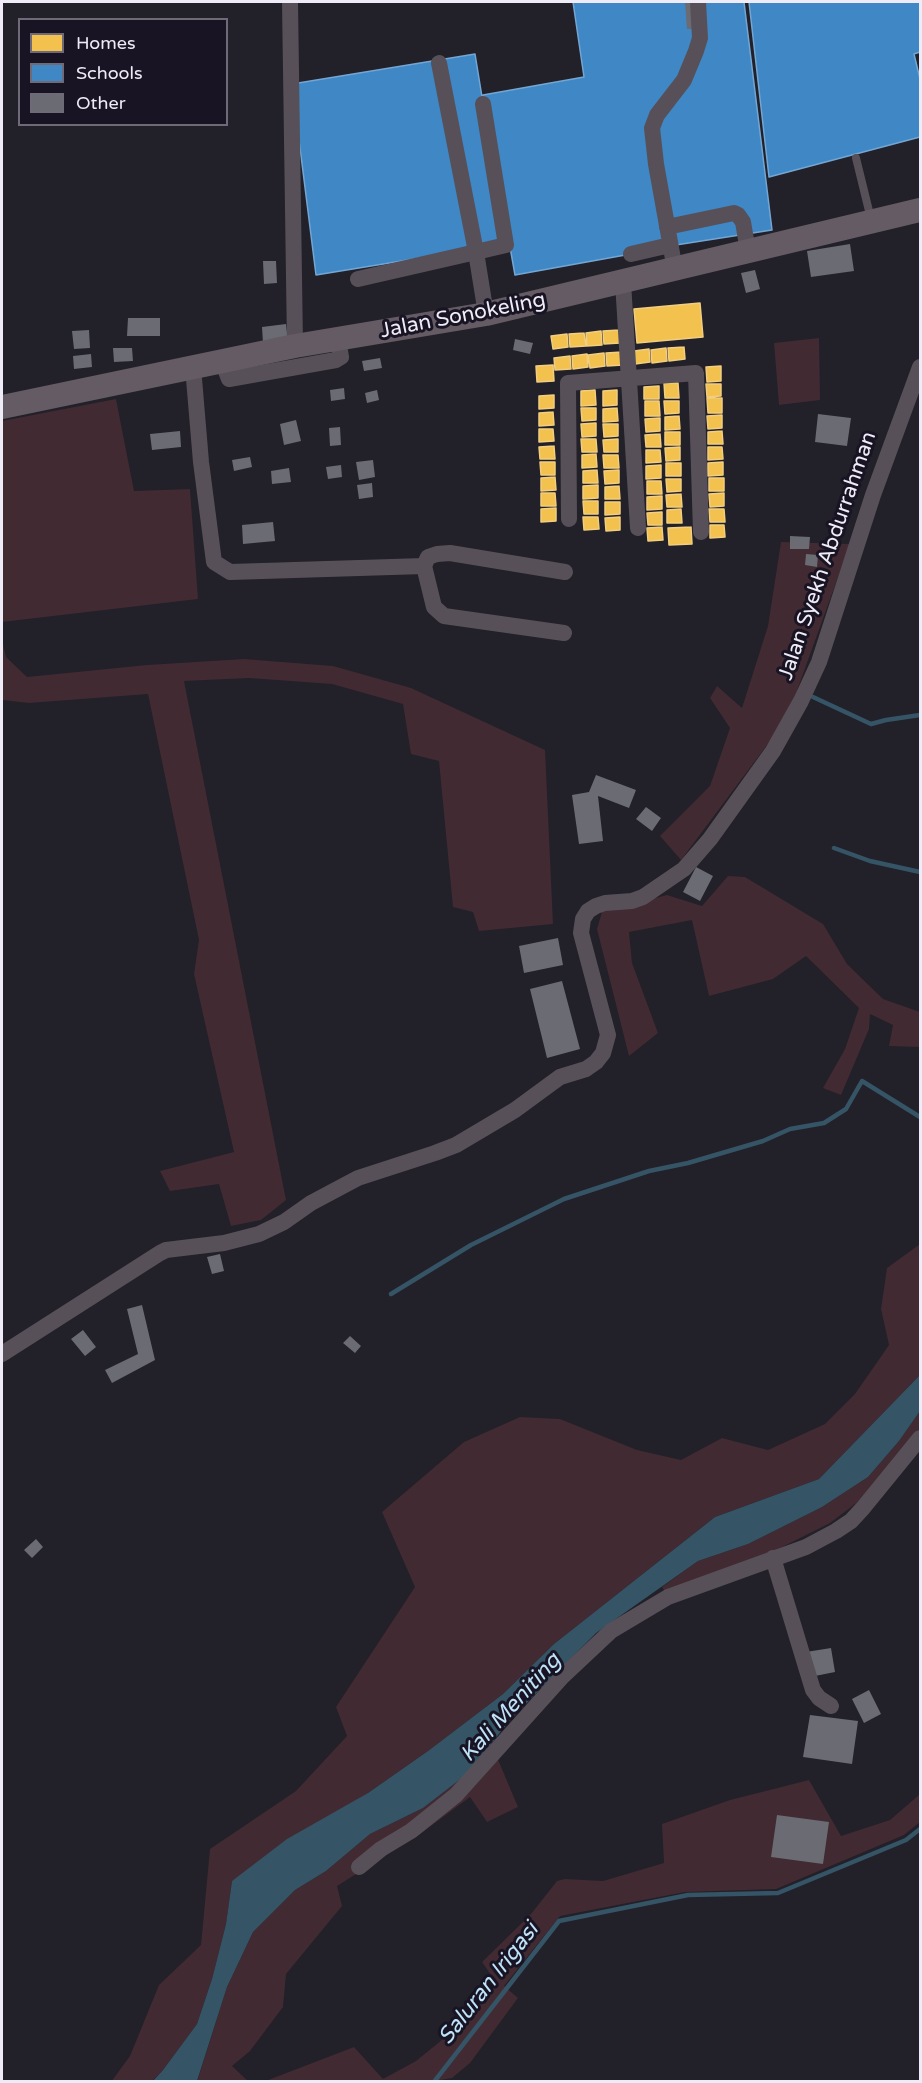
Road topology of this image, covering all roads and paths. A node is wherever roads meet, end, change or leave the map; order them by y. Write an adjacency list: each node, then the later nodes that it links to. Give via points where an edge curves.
1 (290, 2): 18 (street)
2 (698, 2): 8 (street, via 700,38 696,51 684,80 657,115 652,128)
3 (439, 63): 10 (street)
4 (483, 104): 10 (street, via 507,245)
5 (856, 158): 7 (lane)
6 (921, 210): 7 (street, Jalan Sonokeling)
7 (872, 222): 11 (street, Jalan Sonokeling)
8 (667, 227): 9 (street); 11 (street, via 736,214 743,222)
9 (670, 245): 12 (street); 13 (street)
10 (476, 252): 14 (street); 16 (street)
11 (748, 252): 13 (street, Jalan Sonokeling)
12 (631, 254)
13 (675, 270): 15 (street, Jalan Sonokeling)
14 (358, 279)
15 (623, 282): 16 (street, Jalan Sonokeling); 22 (street)
16 (486, 314): 17 (street, Jalan Sonokeling)
17 (338, 339): 18 (street, Jalan Sonokeling); 19 (street, via 341,358 336,360 229,379)
18 (295, 346): 19 (street, Jalan Sonokeling)
19 (222, 361): 21 (street, Jalan Sonokeling)
20 (921, 367): 30 (street, Jalan Syekh Abdurrahman, via 873,495 819,662 773,751 684,869 643,897 600,904 585,915 581,933 608,1035 596,1062 551,1083 465,1140 435,1154 358,1178 259,1234 166,1250)
21 (193, 368): 23 (street, Jalan Sonokeling); 27 (street, via 214,561 230,572)
22 (629, 377): 24 (street, via 568,383); 25 (street); 26 (street, via 696,373)
23 (2, 407)
24 (569, 519)
25 (638, 528)
26 (701, 531)
27 (424, 566): 28 (street, via 428,557 450,553); 29 (street, via 434,607 444,616)
28 (565, 572)
29 (564, 633)
30 (2, 1354)
31 (921, 1438): 32 (street, via 851,1521 821,1539)
32 (773, 1558): 33 (street, via 813,1690); 34 (street, via 668,1597 611,1631 562,1677 456,1795 411,1832)
33 (831, 1706)
34 (358, 1867)

